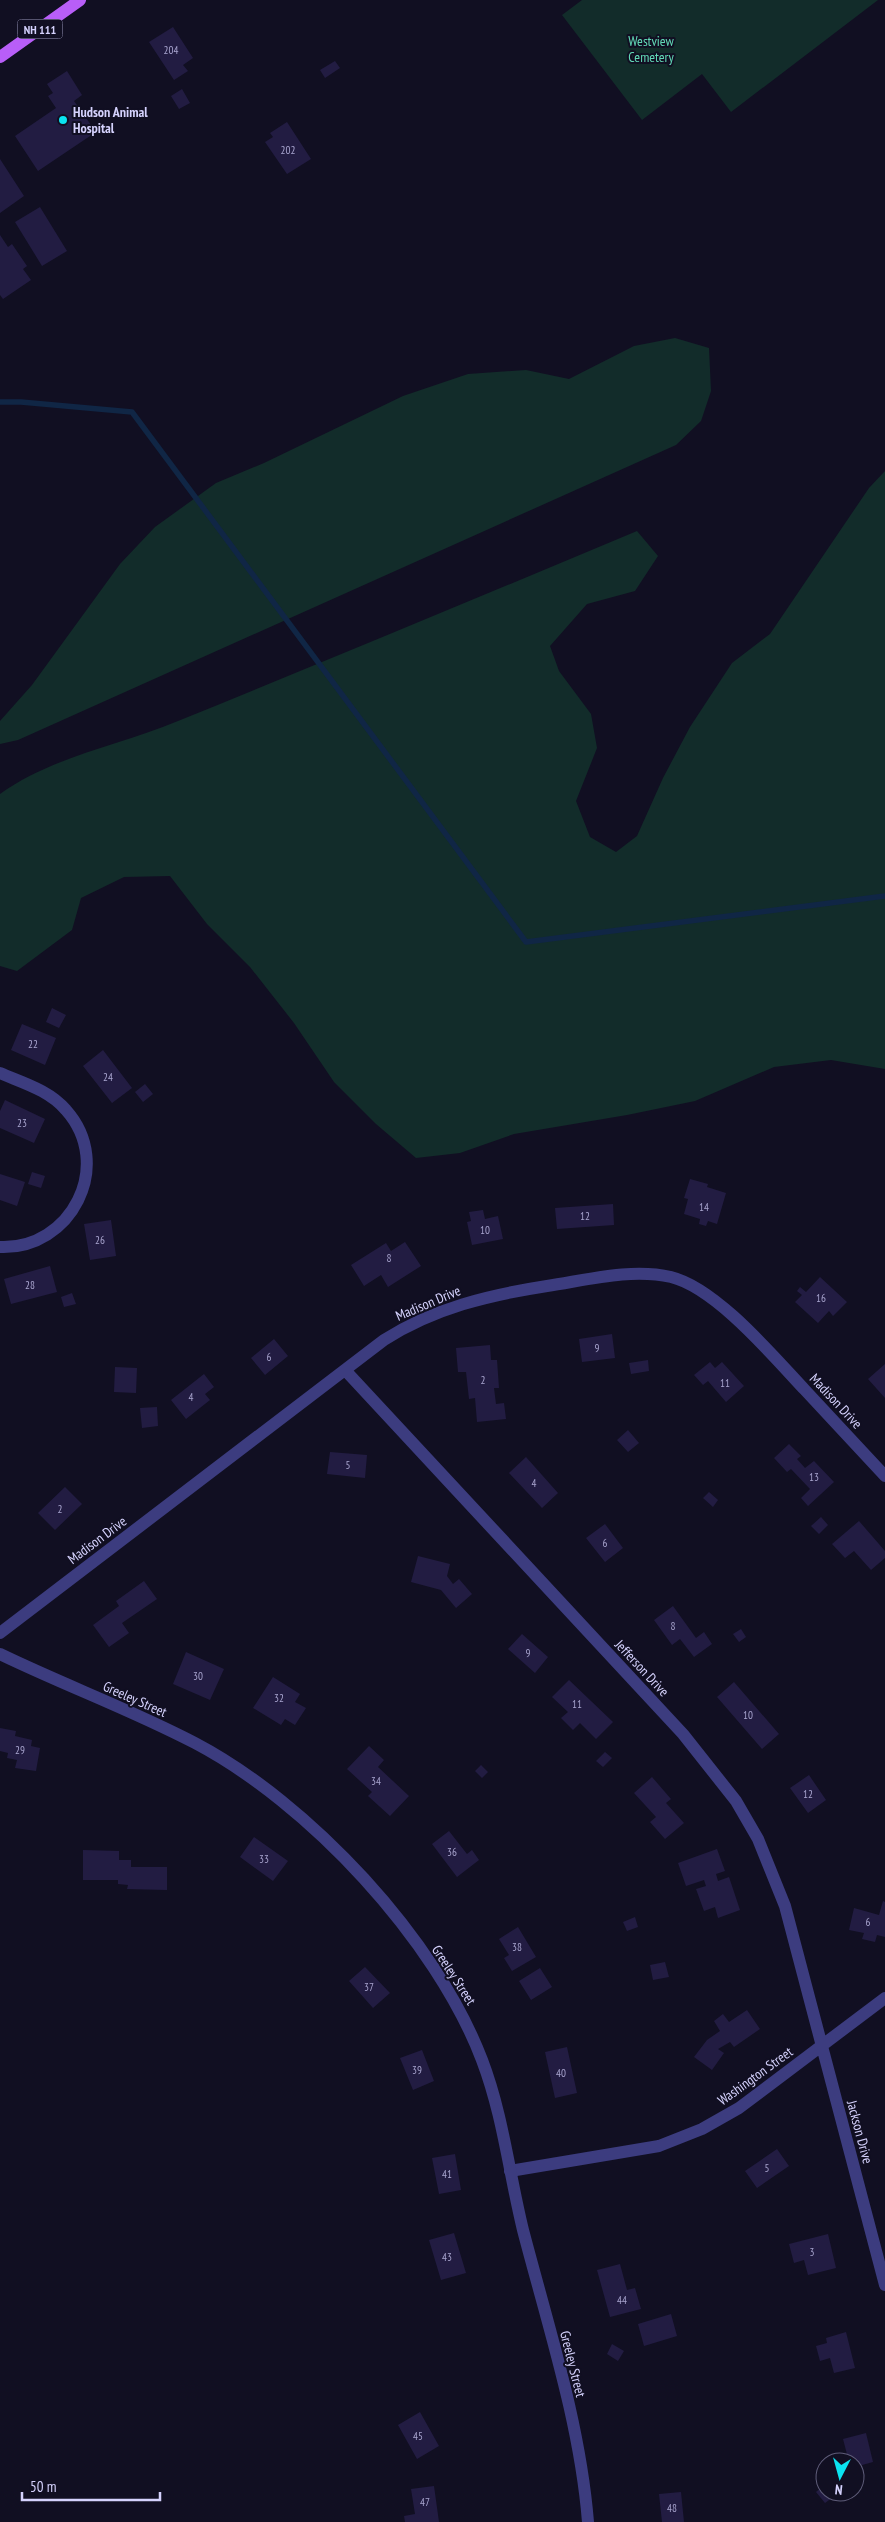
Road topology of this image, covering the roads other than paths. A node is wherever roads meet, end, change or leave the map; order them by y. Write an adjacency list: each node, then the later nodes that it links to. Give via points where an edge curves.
1 (80, 0): 2 (main road, NH 111)
2 (0, 57)
3 (0, 1073): 4 (street, via 47,1094 66,1110 84,1142 88,1166 83,1191 64,1223 44,1238 21,1246)
4 (0, 1247)
5 (345, 1370): 6 (street, Madison Drive, via 402,1328 462,1303 502,1293 608,1277 651,1274 672,1278 710,1298 758,1340); 7 (street, Madison Drive); 10 (street, Jefferson Drive, via 683,1734 736,1801 758,1839 785,1906)
6 (885, 1476)
7 (0, 1633)
8 (0, 1654): 11 (street, Greeley Street, via 225,1760 269,1790 335,1849 418,1946 466,2021 497,2108)
9 (885, 1998): 10 (street, Washington Street)
10 (821, 2045): 11 (street, Washington Street, via 739,2108 702,2129 659,2146); 12 (street, Jackson Drive)
11 (510, 2171): 13 (street, Greeley Street, via 562,2380 580,2464)
12 (885, 2286)
13 (588, 2522)

